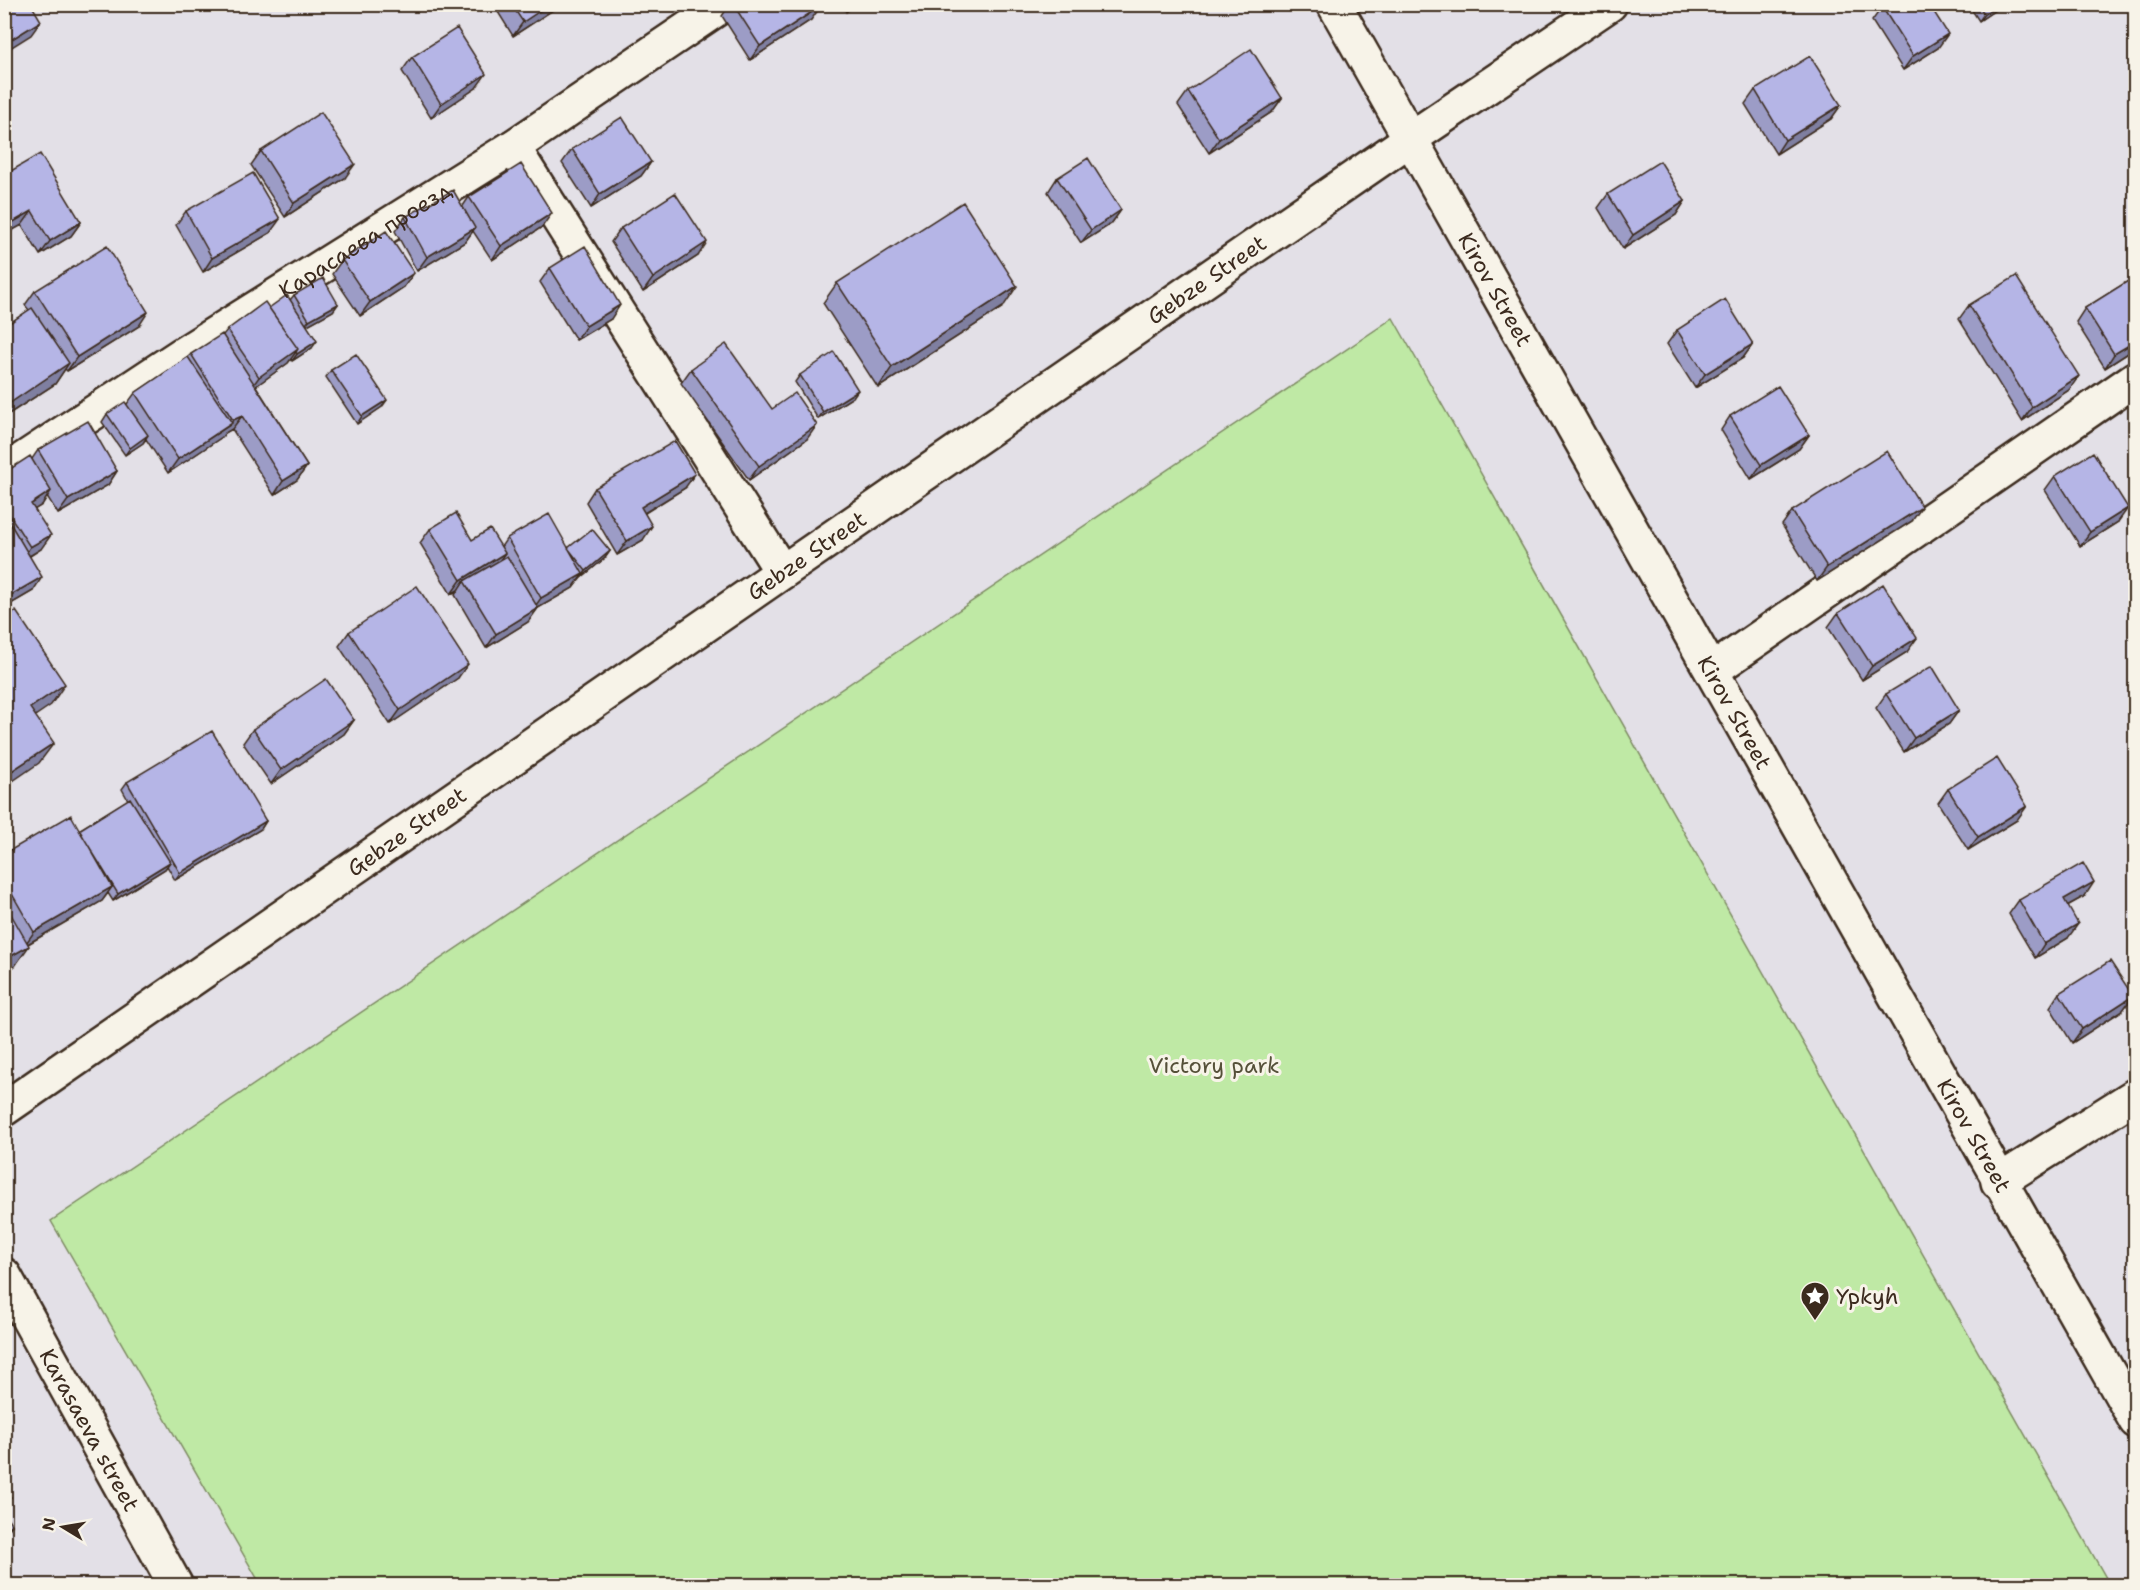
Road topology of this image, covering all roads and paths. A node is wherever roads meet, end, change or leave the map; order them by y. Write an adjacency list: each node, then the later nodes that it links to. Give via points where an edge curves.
1 (724, 4): 5 (street, Карасаева проезд)
2 (1334, 4): 4 (street, Kirov Street)
3 (1610, 4): 4 (street, Gebze Street)
4 (1410, 139): 8 (street, Gebze Street); 9 (street, Kirov Street)
5 (513, 147): 7 (street, Карасаева проезд); 8 (street)
6 (2136, 378): 9 (street)
7 (4, 472)
8 (782, 572): 11 (street, Gebze Street)
9 (1713, 670): 12 (street, Kirov Street)
10 (2136, 1095): 12 (street)
11 (4, 1109)
12 (1998, 1182): 14 (street, Kirov Street)
13 (4, 1275): 15 (street, Karasaeva street)
14 (2136, 1421)
15 (176, 1586)

